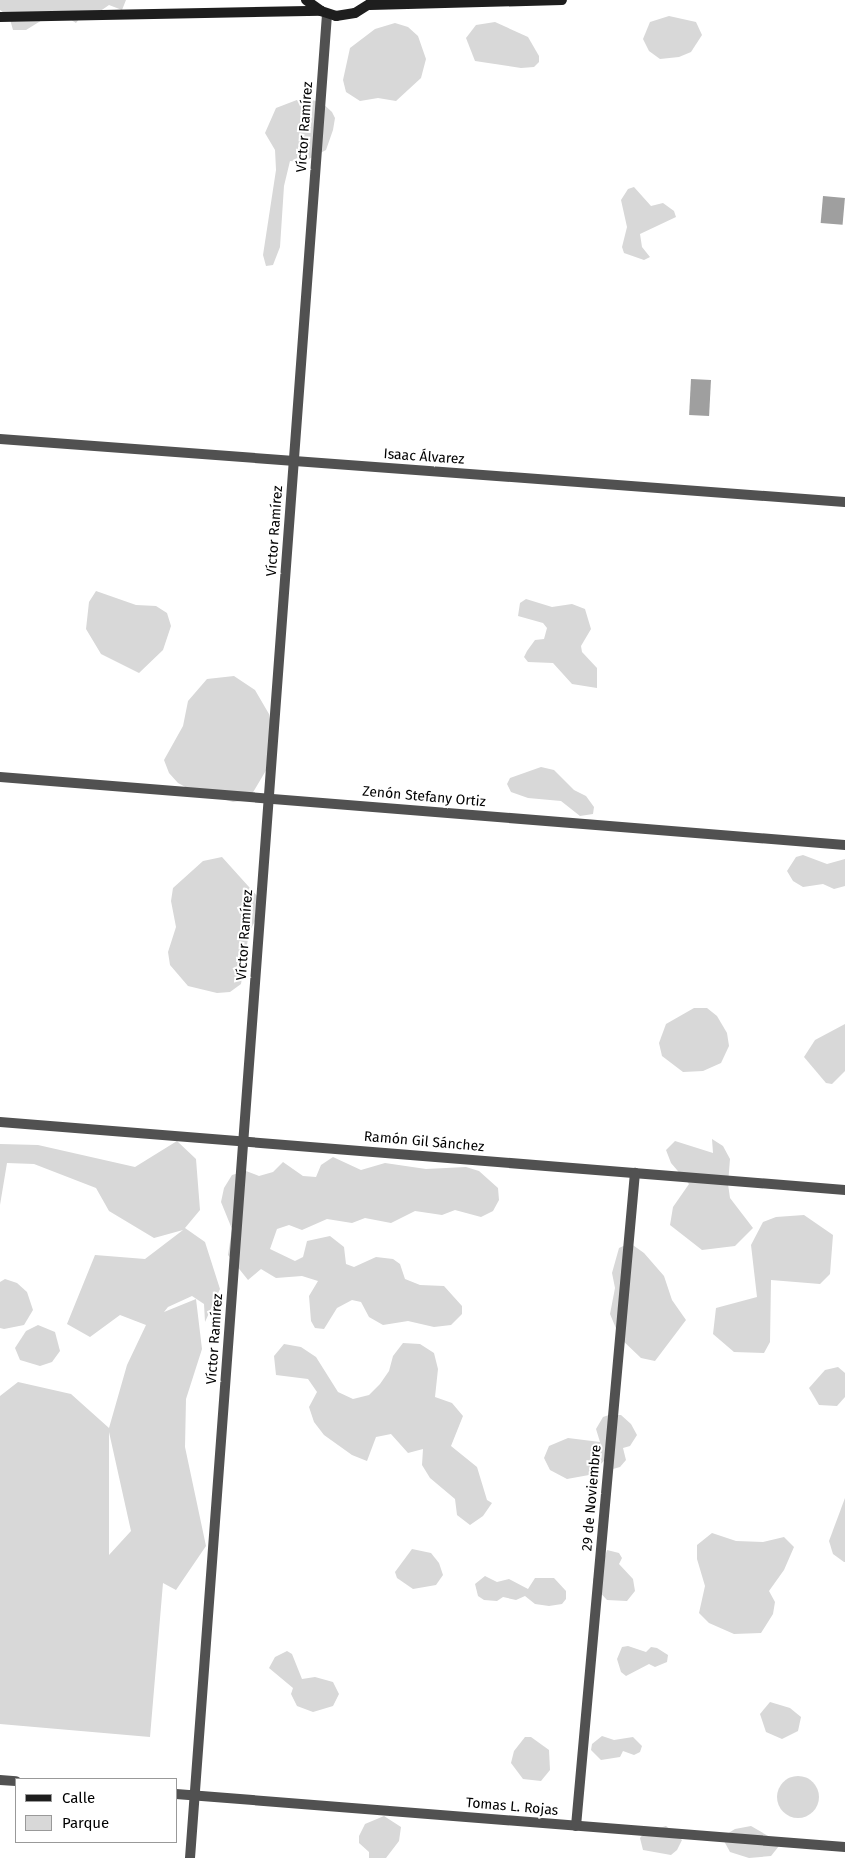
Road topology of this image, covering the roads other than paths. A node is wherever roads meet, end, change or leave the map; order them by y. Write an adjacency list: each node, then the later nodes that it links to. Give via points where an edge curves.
1 (306, 0): 4 (main road)
2 (562, 0): 3 (main road)
3 (372, 2): 4 (main road, via 346,15)
4 (324, 13): 5 (main road); 7 (street, Víctor Ramírez)
5 (0, 17)
6 (0, 438): 7 (street, Isaac Álvarez)
7 (294, 461): 8 (street, Isaac Álvarez); 10 (street, Víctor Ramírez)
8 (845, 502)
9 (0, 777): 10 (street, Zenón Stefany Ortiz)
10 (269, 798): 11 (street, Zenón Stefany Ortiz); 13 (street, Víctor Ramírez)
11 (845, 845)
12 (0, 1122): 13 (street, Ramón Gil Sánchez)
13 (244, 1142): 14 (street, Ramón Gil Sánchez); 19 (street, Víctor Ramírez)
14 (635, 1173): 15 (street, Ramón Gil Sánchez); 20 (street, 29 de Noviembre)
15 (845, 1190)
16 (0, 1780): 17 (street)
17 (15, 1781)
18 (178, 1794): 19 (street, Tomas L. Rojas)
19 (195, 1796): 20 (street, Tomas L. Rojas); 22 (street, Víctor Ramírez)
20 (576, 1826): 21 (street, Tomas L. Rojas)
21 (845, 1847)
22 (190, 1858)

